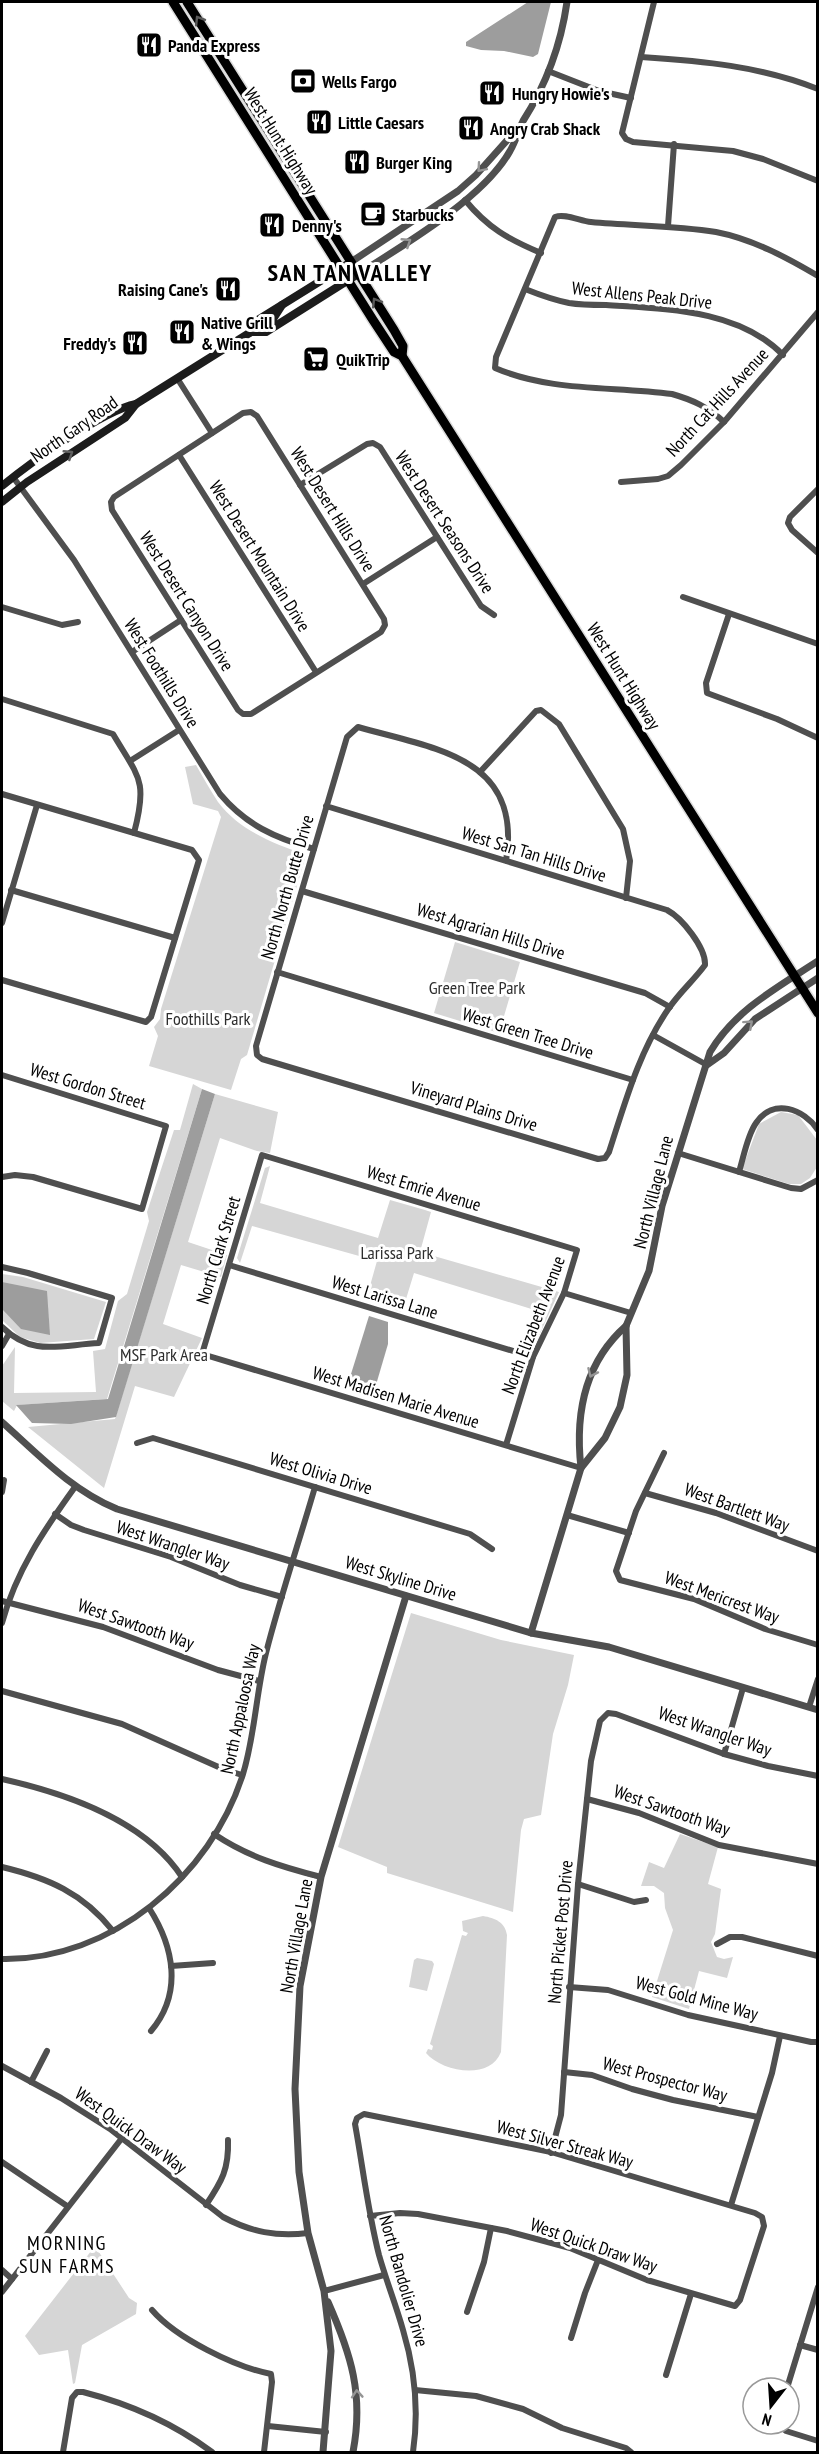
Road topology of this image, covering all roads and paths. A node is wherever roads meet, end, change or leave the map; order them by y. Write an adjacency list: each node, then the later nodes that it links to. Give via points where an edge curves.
1 (173, 2): 16 (main road, West Hunt Highway)
2 (188, 2): 15 (main road, West Hunt Highway, one-way to 2)
3 (567, 2): 6 (street, North Gary Road)
4 (654, 2): 5 (street)
5 (641, 57): 7 (street, via 744,67); 8 (street)
6 (548, 71): 8 (street, via 599,91); 9 (street, North Gary Road)
7 (818, 89)
8 (631, 98): 10 (street, via 622,133 626,139)
9 (521, 125): 12 (street, North Gary Road, via 510,152); 15 (street, North Gary Road, one-way to 15, via 458,191)
10 (674, 144): 11 (street, via 733,151); 13 (street)
11 (818, 181)
12 (465, 200): 14 (street, via 500,234); 17 (street, North Gary Road, one-way to 12, via 430,228)
13 (668, 226): 14 (street, via 590,222 561,214 555,217); 18 (street, via 718,232 754,243)
14 (541, 253): 20 (street)
15 (351, 262): 16 (main road, North Gary Road); 17 (main road, West Hunt Highway)
16 (341, 268): 19 (main road, West Hunt Highway); 21 (main road, North Gary Road)
17 (358, 274): 19 (main road, North Gary Road); 26 (main road, West Hunt Highway, one-way to 17, via 403,346)
18 (818, 276)
19 (349, 280): 23 (main road, North Gary Road); 26 (main road, West Hunt Highway, via 394,352)
20 (525, 289): 25 (street, West Allens Peak Drive, via 572,304 696,313 723,319 755,333); 29 (street, via 495,368 541,383 689,398)
21 (282, 304): 23 (main road); 24 (main road, North Gary Road, via 256,321)
22 (818, 312): 25 (street, North Cat Hills Avenue)
23 (273, 327): 24 (main road, North Gary Road, via 266,332)
24 (251, 332): 27 (main road, North Gary Road)
25 (783, 355): 29 (street, North Cat Hills Avenue)
26 (402, 356): 70 (main road, West Hunt Highway)
27 (177, 378): 28 (main road, North Gary Road); 30 (street)
28 (136, 404): 32 (main road, North Gary Road, via 120,407); 36 (main road, North Gary Road, one-way to 28, via 125,418)
29 (724, 422): 33 (street, North Cat Hills Avenue, via 668,476)
30 (212, 433): 31 (street); 34 (street, West Desert Hills Drive, via 251,412)
31 (179, 455): 46 (street, West Desert Canyon Drive, via 111,502 112,510); 50 (street, West Desert Mountain Drive)
32 (13, 477): 35 (main road, North Gary Road); 36 (street, West Foothills Drive)
33 (621, 482)
34 (300, 485): 39 (street, West Desert Seasons Drive, via 373,443 380,447); 41 (street, West Desert Hills Drive)
35 (2, 486)
36 (20, 487): 38 (main road, North Gary Road); 49 (street, West Foothills Drive, via 74,560)
37 (818, 489): 40 (street, via 788,523)
38 (2, 502)
39 (437, 537): 41 (street); 45 (street, West Desert Seasons Drive, via 481,606)
40 (818, 553)
41 (363, 584): 50 (street, West Desert Hills Drive, via 385,625 381,632)
42 (683, 597): 44 (street)
43 (2, 607): 47 (street, via 62,625)
44 (729, 614): 48 (street); 53 (street, via 706,683 707,693)
45 (494, 615)
46 (181, 620): 49 (street); 50 (street, West Desert Canyon Drive, via 243,714 251,714)
47 (78, 622)
48 (818, 644)
49 (132, 652): 52 (street, West Foothills Drive)
50 (315, 672)
51 (2, 699): 54 (street, via 103,729 112,734)
52 (179, 730): 54 (street); 60 (street, West Foothills Drive, via 232,808 263,832)
53 (818, 738)
54 (130, 761): 59 (street, via 142,796)
55 (480, 772): 58 (street, North North Butte Drive, via 466,760 358,727 347,737); 61 (street, via 502,800 507,816); 64 (street, via 536,711 541,710 559,724 622,829 630,861)
56 (2, 794): 57 (street)
57 (38, 805): 59 (street); 62 (street)
58 (326, 806): 60 (street, North North Butte Drive); 61 (street, West San Tan Hills Drive)
59 (134, 833): 66 (street, via 192,850 199,860)
60 (314, 849): 63 (street, North North Butte Drive)
61 (506, 861): 64 (street, West San Tan Hills Drive)
62 (11, 890): 65 (street); 66 (street)
63 (302, 891): 69 (street, North North Butte Drive); 74 (street, West Agrarian Hills Drive, via 635,990)
64 (626, 898): 68 (street, West San Tan Hills Drive, via 676,915 702,950)
65 (2, 923)
66 (175, 938): 72 (street, via 151,1017 146,1022)
67 (818, 961): 70 (street, North Village Lane)
68 (705, 965): 74 (street, Vineyard Plains Drive)
69 (277, 972): 77 (street, North North Butte Drive, via 256,1046); 80 (street, West Green Tree Drive)
70 (794, 976): 73 (main road, West Hunt Highway); 78 (street, North Village Lane, via 742,1013 718,1039)
71 (817, 978): 73 (street, North Village Lane)
72 (2, 980)
73 (801, 988): 75 (main road, West Hunt Highway); 78 (street, North Village Lane, one-way to 73, via 724,1053 755,1019)
74 (670, 1006): 76 (street, Vineyard Plains Drive)
75 (818, 1013)
76 (653, 1035): 78 (street); 80 (street, Vineyard Plains Drive)
77 (257, 1055): 80 (street, Vineyard Plains Drive, via 598,1159 609,1152)
78 (707, 1065): 82 (street, North Village Lane)
79 (2, 1075): 85 (street, West Gordon Street, via 166,1125 142,1209 33,1177)
80 (633, 1080)
81 (818, 1130): 84 (street, via 793,1108 770,1110 756,1123)
82 (678, 1153): 84 (street); 91 (street, North Village Lane, via 649,1271)
83 (262, 1155): 87 (street, West Emrie Avenue); 88 (street, North Clark Street)
84 (739, 1172): 86 (street, via 791,1188 801,1189)
85 (2, 1177)
86 (818, 1180)
87 (577, 1250): 90 (street, North Elizabeth Avenue)
88 (229, 1265): 96 (street, North Clark Street); 97 (street, West Larissa Lane)
89 (2, 1267): 94 (street, via 112,1298 99,1343 27,1345)
90 (564, 1293): 91 (street); 97 (street, North Elizabeth Avenue)
91 (631, 1313): 92 (street, North Village Lane)
92 (626, 1326): 102 (street, North Village Lane, via 627,1375 620,1407 605,1438); 102 (street, North Village Lane, one-way to 102, via 600,1357 585,1392 578,1431)
93 (2, 1327): 94 (street)
94 (9, 1334): 95 (street)
95 (2, 1346)
96 (202, 1354): 100 (street, West Madisen Marie Avenue)
97 (533, 1357): 100 (street, North Elizabeth Avenue)
98 (2, 1422): 104 (street, West Skyline Drive)
99 (137, 1443): 105 (street, West Olivia Drive, via 153,1438)
100 (506, 1445): 102 (street, West Madisen Marie Avenue)
101 (664, 1453): 107 (street)
102 (581, 1468): 109 (street, North Village Lane)
103 (4, 1480): 106 (street)
104 (75, 1487): 108 (street); 113 (street, West Skyline Drive, via 117,1509)
105 (315, 1487): 111 (street, West Olivia Drive, via 470,1534); 113 (street, North Appaloosa Way)
106 (2, 1492)
107 (645, 1493): 110 (street); 112 (street, West Bartlett Way, via 716,1513)
108 (56, 1514): 115 (street, West Wrangler Way, via 84,1530); 116 (street)
109 (567, 1515): 110 (street); 118 (street, North Village Lane)
110 (629, 1533): 119 (street, West Mericrest Way, via 616,1571 620,1580 694,1599 748,1623)
111 (492, 1549)
112 (818, 1551)
113 (293, 1562): 114 (street, West Skyline Drive); 115 (street, North Appaloosa Way)
114 (406, 1596): 118 (street, West Skyline Drive); 136 (street, North Village Lane)
115 (282, 1597): 121 (street, North Appaloosa Way)
116 (4, 1602): 117 (street); 121 (street, West Sawtooth Way, via 103,1627 218,1670)
117 (2, 1623)
118 (531, 1633): 122 (street, West Skyline Drive, via 593,1643)
119 (818, 1645)
120 (818, 1679): 124 (street)
121 (259, 1681): 128 (street, North Appaloosa Way)
122 (743, 1688): 124 (street, West Skyline Drive); 127 (street)
123 (2, 1691): 128 (street, via 122,1724)
124 (809, 1707): 125 (street, West Skyline Drive)
125 (818, 1710)
126 (604, 1716): 127 (street, West Wrangler Way, via 616,1714); 131 (street, North Picket Post Drive, via 591,1761)
127 (724, 1754): 129 (street, West Wrangler Way)
128 (242, 1775): 132 (street, North Appaloosa Way, via 227,1814)
129 (818, 1776)
130 (2, 1779): 135 (street, via 51,1791 106,1813 144,1839)
131 (587, 1799): 133 (street, West Sawtooth Way, via 639,1813 719,1845); 137 (street, North Picket Post Drive)
132 (214, 1834): 135 (street, North Appaloosa Way); 136 (street, via 258,1859)
133 (818, 1864)
134 (2, 1867): 140 (street, via 75,1894)
135 (182, 1877): 139 (street, North Appaloosa Way)
136 (321, 1877): 165 (street, North Village Lane, via 305,1952 296,2046 298,2163)
137 (578, 1884): 138 (street, via 634,1902); 146 (street, North Picket Post Drive)
138 (646, 1900)
139 (149, 1908): 140 (street, North Appaloosa Way); 145 (street, via 161,1926)
140 (113, 1931): 143 (street, North Appaloosa Way, via 52,1953)
141 (717, 1944): 142 (street, via 730,1937 742,1937)
142 (818, 1956)
143 (2, 1959)
144 (213, 1963): 145 (street)
145 (171, 1966): 147 (street, via 169,2003)
146 (570, 1987): 148 (street, West Gold Mine Way, via 608,1990); 152 (street, North Picket Post Drive)
147 (151, 2031)
148 (780, 2036): 149 (street, West Gold Mine Way); 155 (street)
149 (817, 2042)
150 (47, 2051): 153 (street)
151 (2, 2066): 153 (street, West Quick Draw Way)
152 (564, 2072): 155 (street, West Prospector Way, via 592,2075 663,2097); 158 (street, North Picket Post Drive, via 561,2115)
153 (31, 2082): 156 (street, West Quick Draw Way)
154 (357, 2118): 158 (street, West Silver Streak Way, via 364,2114); 163 (street, North Bandolier Drive)
155 (758, 2118): 161 (street)
156 (122, 2138): 160 (street, West Quick Draw Way); 162 (street)
157 (228, 2140): 160 (street, via 225,2173)
158 (551, 2153): 161 (street, West Silver Streak Way)
159 (2, 2162): 162 (street)
160 (206, 2205): 165 (street, West Quick Draw Way, via 239,2226 256,2231 275,2235)
161 (731, 2205): 174 (street, West Silver Streak Way, via 762,2217 764,2226)
162 (67, 2206): 169 (street)
163 (370, 2216): 164 (street, West Quick Draw Way, via 418,2214); 168 (street, North Bandolier Drive)
164 (491, 2228): 166 (street, West Quick Draw Way, via 570,2248); 176 (street)
165 (308, 2233): 171 (street, North Village Lane)
166 (598, 2260): 173 (street, West Quick Draw Way); 177 (street)
167 (2, 2270): 169 (street)
168 (384, 2275): 171 (street); 182 (street, North Bandolier Drive, via 403,2329)
169 (12, 2278): 172 (street)
170 (818, 2287): 178 (street)
171 (324, 2291): 184 (street, North Village Lane, via 331,2350); 191 (street, North Village Lane, one-way to 171, via 356,2384)
172 (2, 2292)
173 (691, 2294): 174 (street, West Quick Draw Way); 180 (street)
174 (735, 2306)
175 (152, 2310): 183 (street, via 162,2322 227,2360 271,2374)
176 (467, 2312)
177 (571, 2338)
178 (800, 2345): 179 (street); 181 (street)
179 (818, 2350)
180 (666, 2375)
181 (791, 2376)
182 (415, 2390): 192 (street, North Bandolier Drive); 193 (street, via 476,2396 523,2409 562,2428)
183 (268, 2426): 184 (street); 189 (street)
184 (326, 2432): 190 (street, North Village Lane)
185 (801, 2436): 186 (street)
186 (818, 2441)
187 (63, 2452): 188 (street, via 72,2398 77,2392 132,2407 175,2427)
188 (212, 2452)
189 (264, 2452)
190 (323, 2452)
191 (352, 2452)
192 (413, 2452)
193 (631, 2452)

